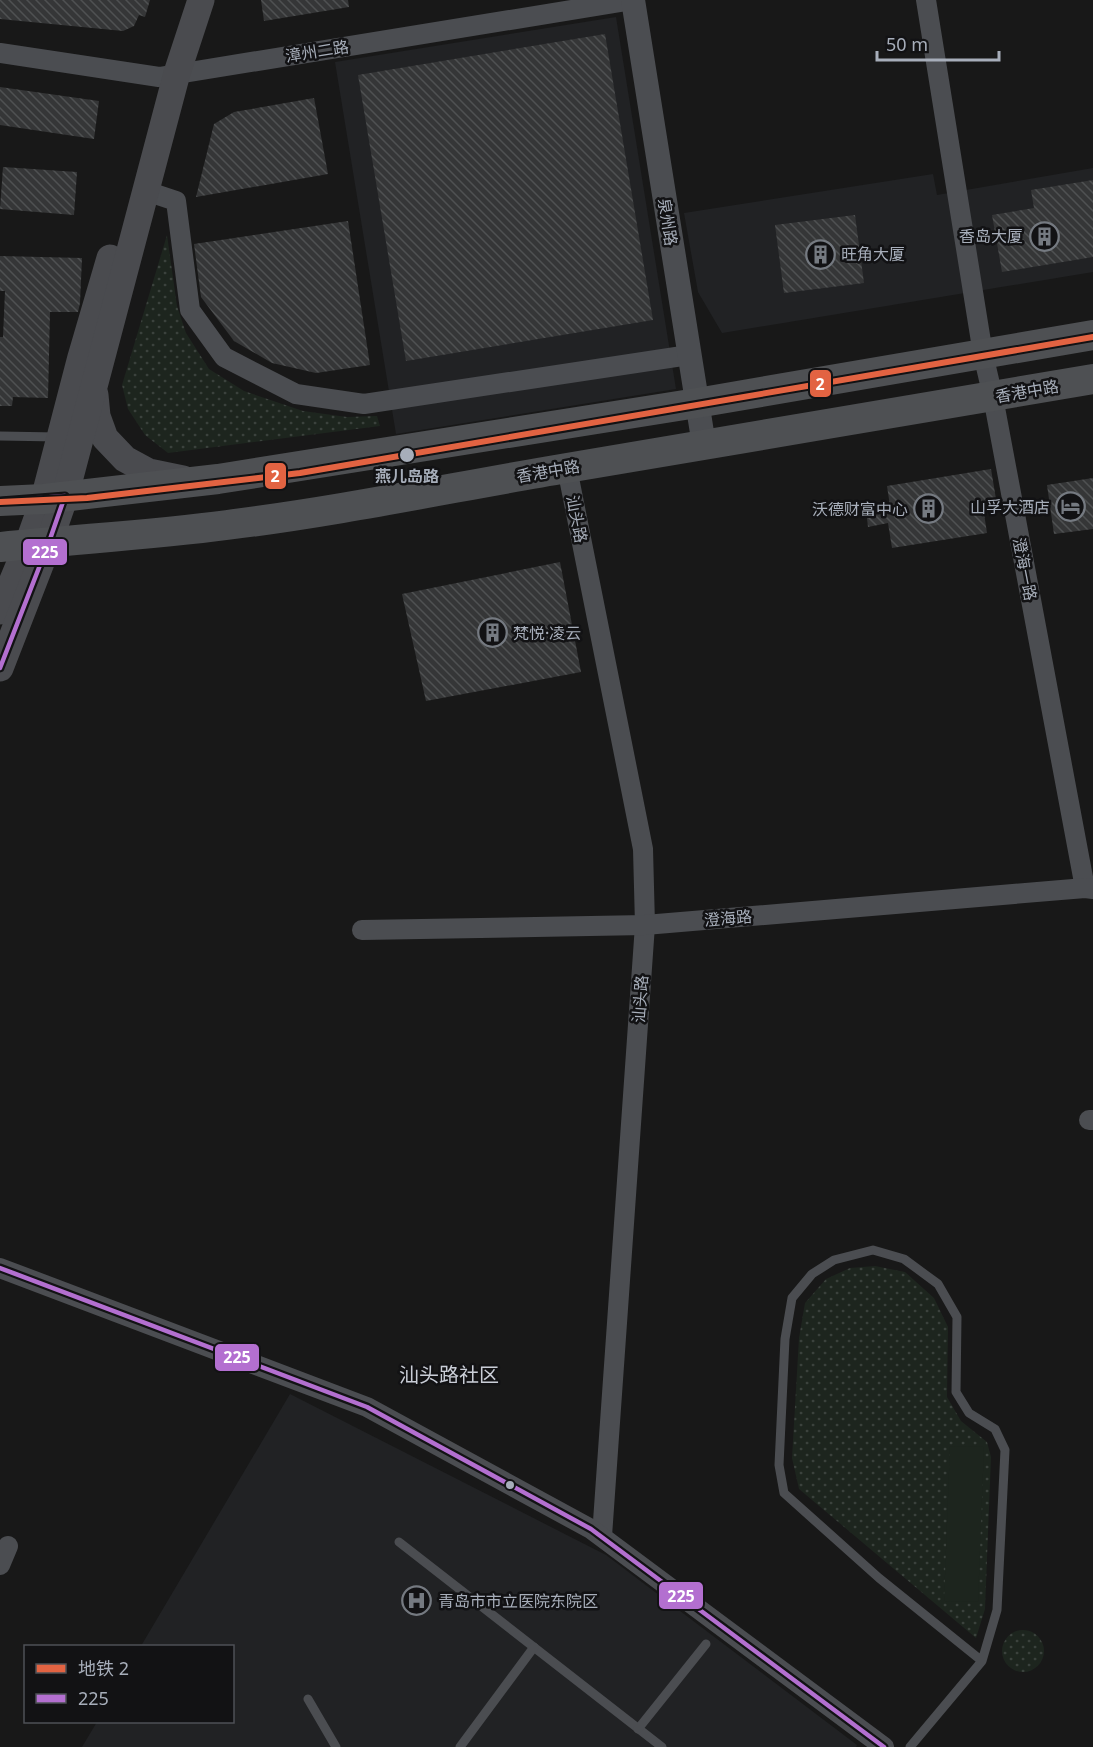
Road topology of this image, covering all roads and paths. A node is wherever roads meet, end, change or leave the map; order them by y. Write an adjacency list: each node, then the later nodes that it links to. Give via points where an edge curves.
1 (184, 0): 6 (main road)
2 (201, 0): 6 (main road)
3 (633, 0): 6 (street, 漳州二路); 10 (street, 泉州路)
4 (926, 0): 9 (street, 澄海一路)
5 (0, 53): 6 (street, 漳州二路)
6 (168, 75): 7 (main road); 16 (main road)
7 (146, 191): 10 (street, via 176,201 190,310 224,357 296,394 364,404); 12 (main road)
8 (1093, 335): 9 (main road)
9 (983, 354): 13 (street, 澄海一路); 14 (main road)
10 (690, 355): 14 (street, 泉州路)
11 (1093, 379): 13 (main road, 香港中路)
12 (94, 388): 19 (main road, via 97,416 105,438 125,459 149,472); 20 (main road)
13 (993, 397): 17 (main road, 香港中路); 25 (street, 澄海一路)
14 (697, 403): 17 (street, 泉州路); 19 (main road)
15 (0, 436): 16 (lane)
16 (60, 438): 20 (main road)
17 (704, 445): 18 (main road, 香港中路)
18 (567, 468): 22 (main road, 香港中路, via 229,525); 26 (street, 汕头路, via 643,849)
19 (193, 481): 20 (main road)
20 (54, 498): 21 (main road); 22 (main road)
21 (0, 501)
22 (26, 544): 23 (main road); 24 (main road)
23 (0, 611)
24 (0, 668)
25 (1089, 889): 26 (street, 澄海路)
26 (645, 925): 27 (street, 澄海路); 29 (street, 汕头路)
27 (362, 930)
28 (0, 1268): 29 (street, via 367,1407)
29 (602, 1536): 41 (street)
30 (399, 1542): 34 (lane)
31 (8, 1546): 32 (street)
32 (0, 1565)
33 (706, 1644): 37 (lane)
34 (534, 1647): 37 (lane); 39 (lane)
35 (982, 1661): 35 (lane, via 997,1610 1005,1450 995,1429 969,1413 956,1392 957,1317 938,1284 904,1259 873,1250 834,1260 812,1274 792,1298 785,1340 779,1465 784,1492 879,1578); 42 (lane)
36 (308, 1698): 38 (lane)
37 (638, 1729): 40 (lane)
38 (336, 1747)
39 (460, 1747)
40 (662, 1747)
41 (884, 1747)
42 (910, 1747)

